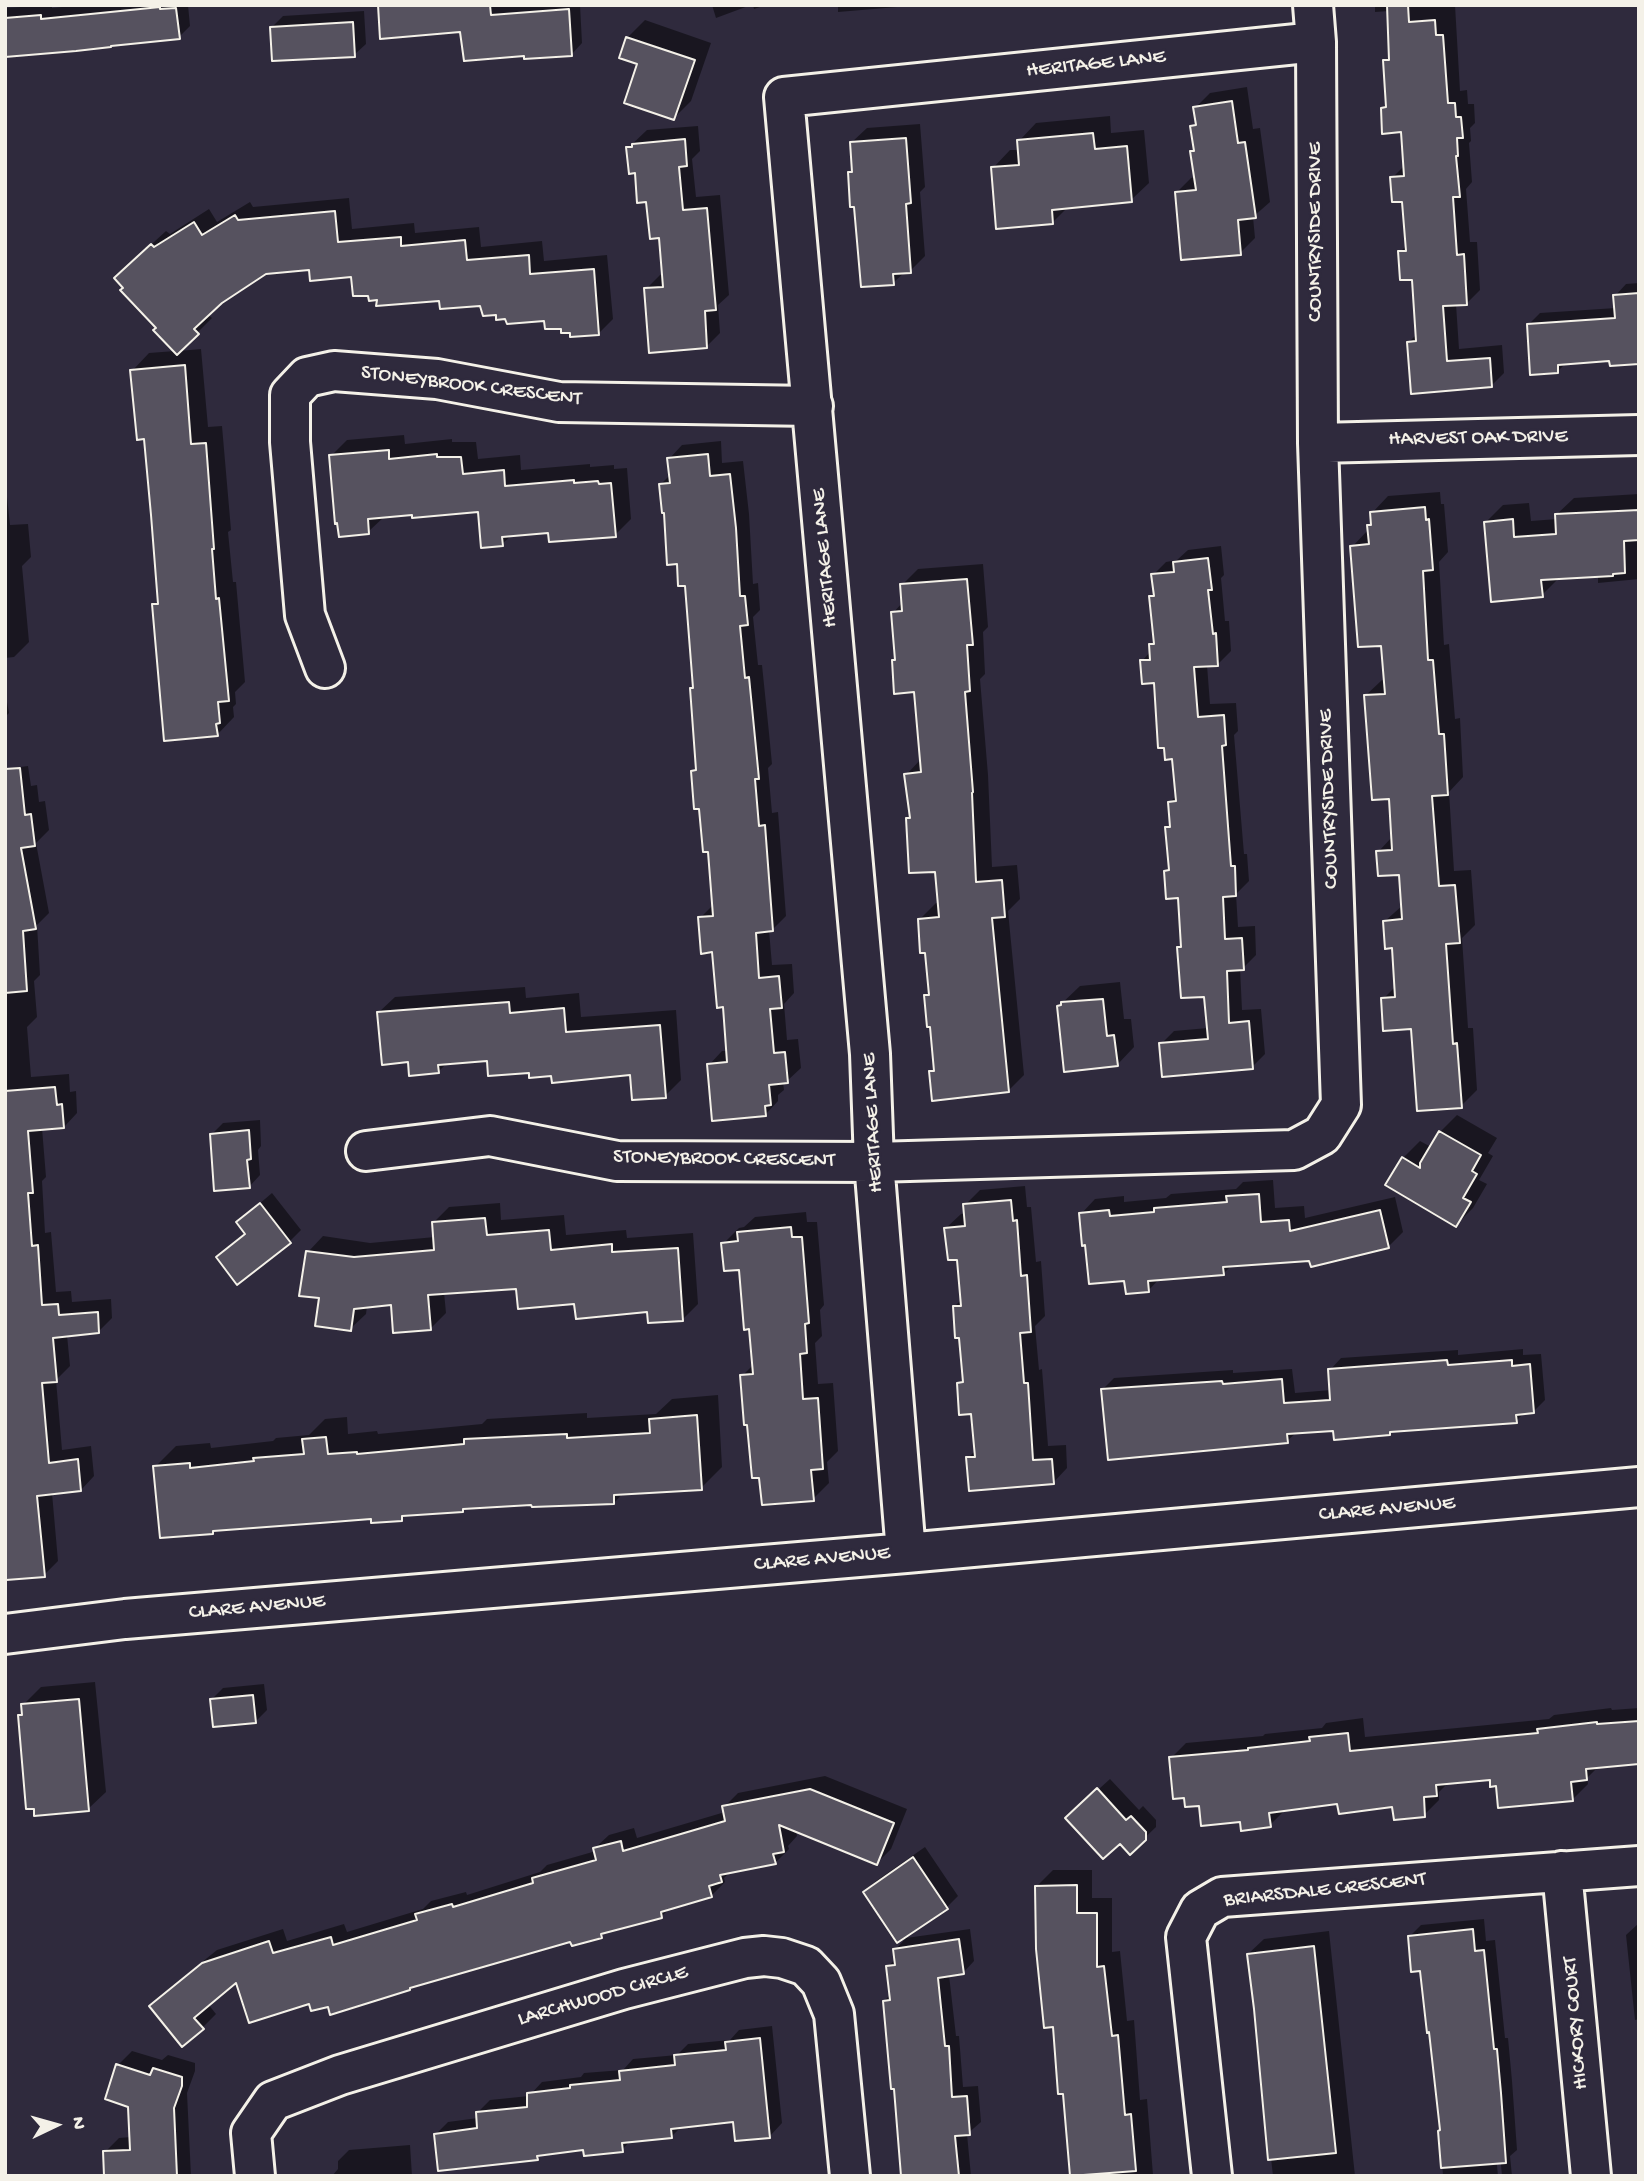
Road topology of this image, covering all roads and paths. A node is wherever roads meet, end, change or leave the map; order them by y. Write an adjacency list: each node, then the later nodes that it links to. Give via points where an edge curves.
1 (1314, 24): 2 (street, HERITAGE LANE, via 784,97); 4 (street, COUNTRYSIDE DRIVE)
2 (813, 406): 5 (street, STONEYBROOK CRESCENT, via 559,402 436,379 334,371 307,377 290,395 290,442 305,615); 7 (street, HERITAGE LANE, via 870,1054)
3 (1639, 435): 4 (street, HARVEST OAK DRIVE)
4 (1318, 443): 7 (street, COUNTRYSIDE DRIVE, via 1341,1105 1322,1135 1294,1150)
5 (325, 668)
6 (366, 1151): 7 (street, STONEYBROOK CRESCENT, via 490,1136 617,1161)
7 (874, 1162): 9 (street, HERITAGE LANE)
8 (1639, 1487): 9 (street, CLARE AVENUE)
9 (906, 1553): 10 (street, CLARE AVENUE, via 125,1619)
10 (5, 1634)
11 (1639, 1866): 12 (street, BRIARSDALE CRESCENT)
12 (1563, 1871): 15 (street, BRIARSDALE CRESCENT, via 1222,1897 1200,1910 1185,1937); 16 (street, HICKORY COURT)
13 (255, 2176): 14 (street, LARCHWOOD CIRCLE, via 251,2133 273,2101 340,2074 624,1989 764,1956 806,1966 821,1982 834,2014)
14 (850, 2176)
15 (1212, 2176)
16 (1591, 2176)

